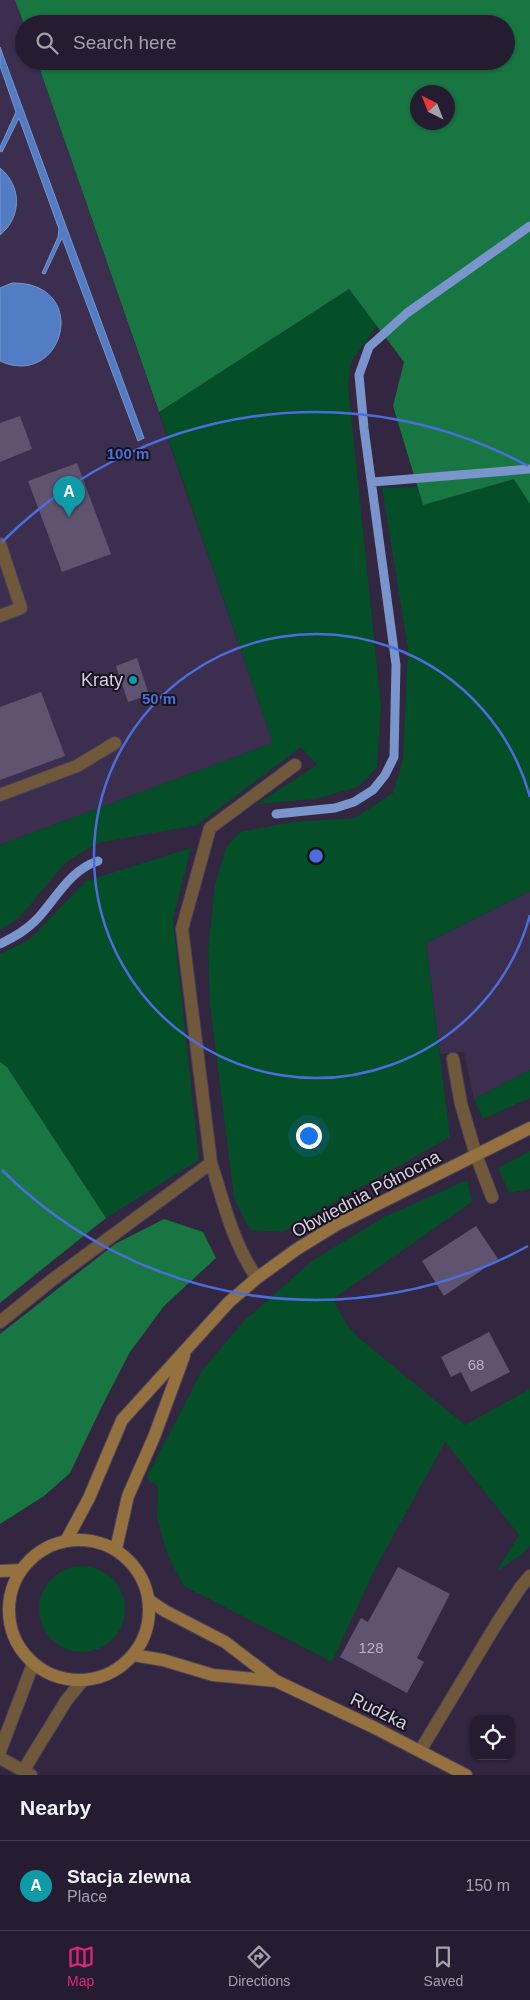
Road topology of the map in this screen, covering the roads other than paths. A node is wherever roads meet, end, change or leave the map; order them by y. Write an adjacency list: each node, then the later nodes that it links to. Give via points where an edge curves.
1 (0, 544): 2 (street, via 21,608)
2 (0, 616)
3 (115, 743): 5 (street, via 77,766)
4 (295, 765): 9 (street, via 210,828 182,929)
5 (0, 794)
6 (453, 1059): 8 (street, via 461,1104)
7 (530, 1128): 8 (main road, Obwiednia Północna)
8 (476, 1155): 10 (street); 11 (main road, Obwiednia Północna, via 336,1226)
9 (212, 1163): 11 (street, via 232,1232 245,1262); 12 (street)
10 (492, 1197)
11 (257, 1278): 13 (main road, Obwiednia Północna, via 228,1302)
12 (0, 1322)
13 (187, 1349): 14 (main road, Obwiednia Północna, via 122,1420 89,1498); 15 (main road, Obwiednia Północna, via 128,1496)
14 (67, 1539): 15 (main road, via 102,1542); 16 (main road, via 40,1551)
15 (116, 1549): 19 (main road, via 138,1571)
16 (21, 1570): 17 (main road); 20 (main road, via 12,1586)
17 (0, 1571)
18 (530, 1576): 26 (street, via 497,1623)
19 (150, 1601): 21 (main road, via 147,1630); 24 (main road, Rudzka, via 225,1642)
20 (5, 1621): 22 (main road, via 22,1652)
21 (133, 1655): 23 (main road, via 110,1673); 24 (main road, Rudzka, via 213,1675)
22 (33, 1664): 23 (main road, via 48,1674); 25 (street)
23 (82, 1680): 28 (street, via 66,1702)
24 (276, 1681): 26 (main road, Rudzka)
25 (0, 1751)
26 (420, 1751): 29 (main road, Rudzka)
27 (0, 1758): 28 (street)
28 (27, 1773)
29 (466, 1775)

